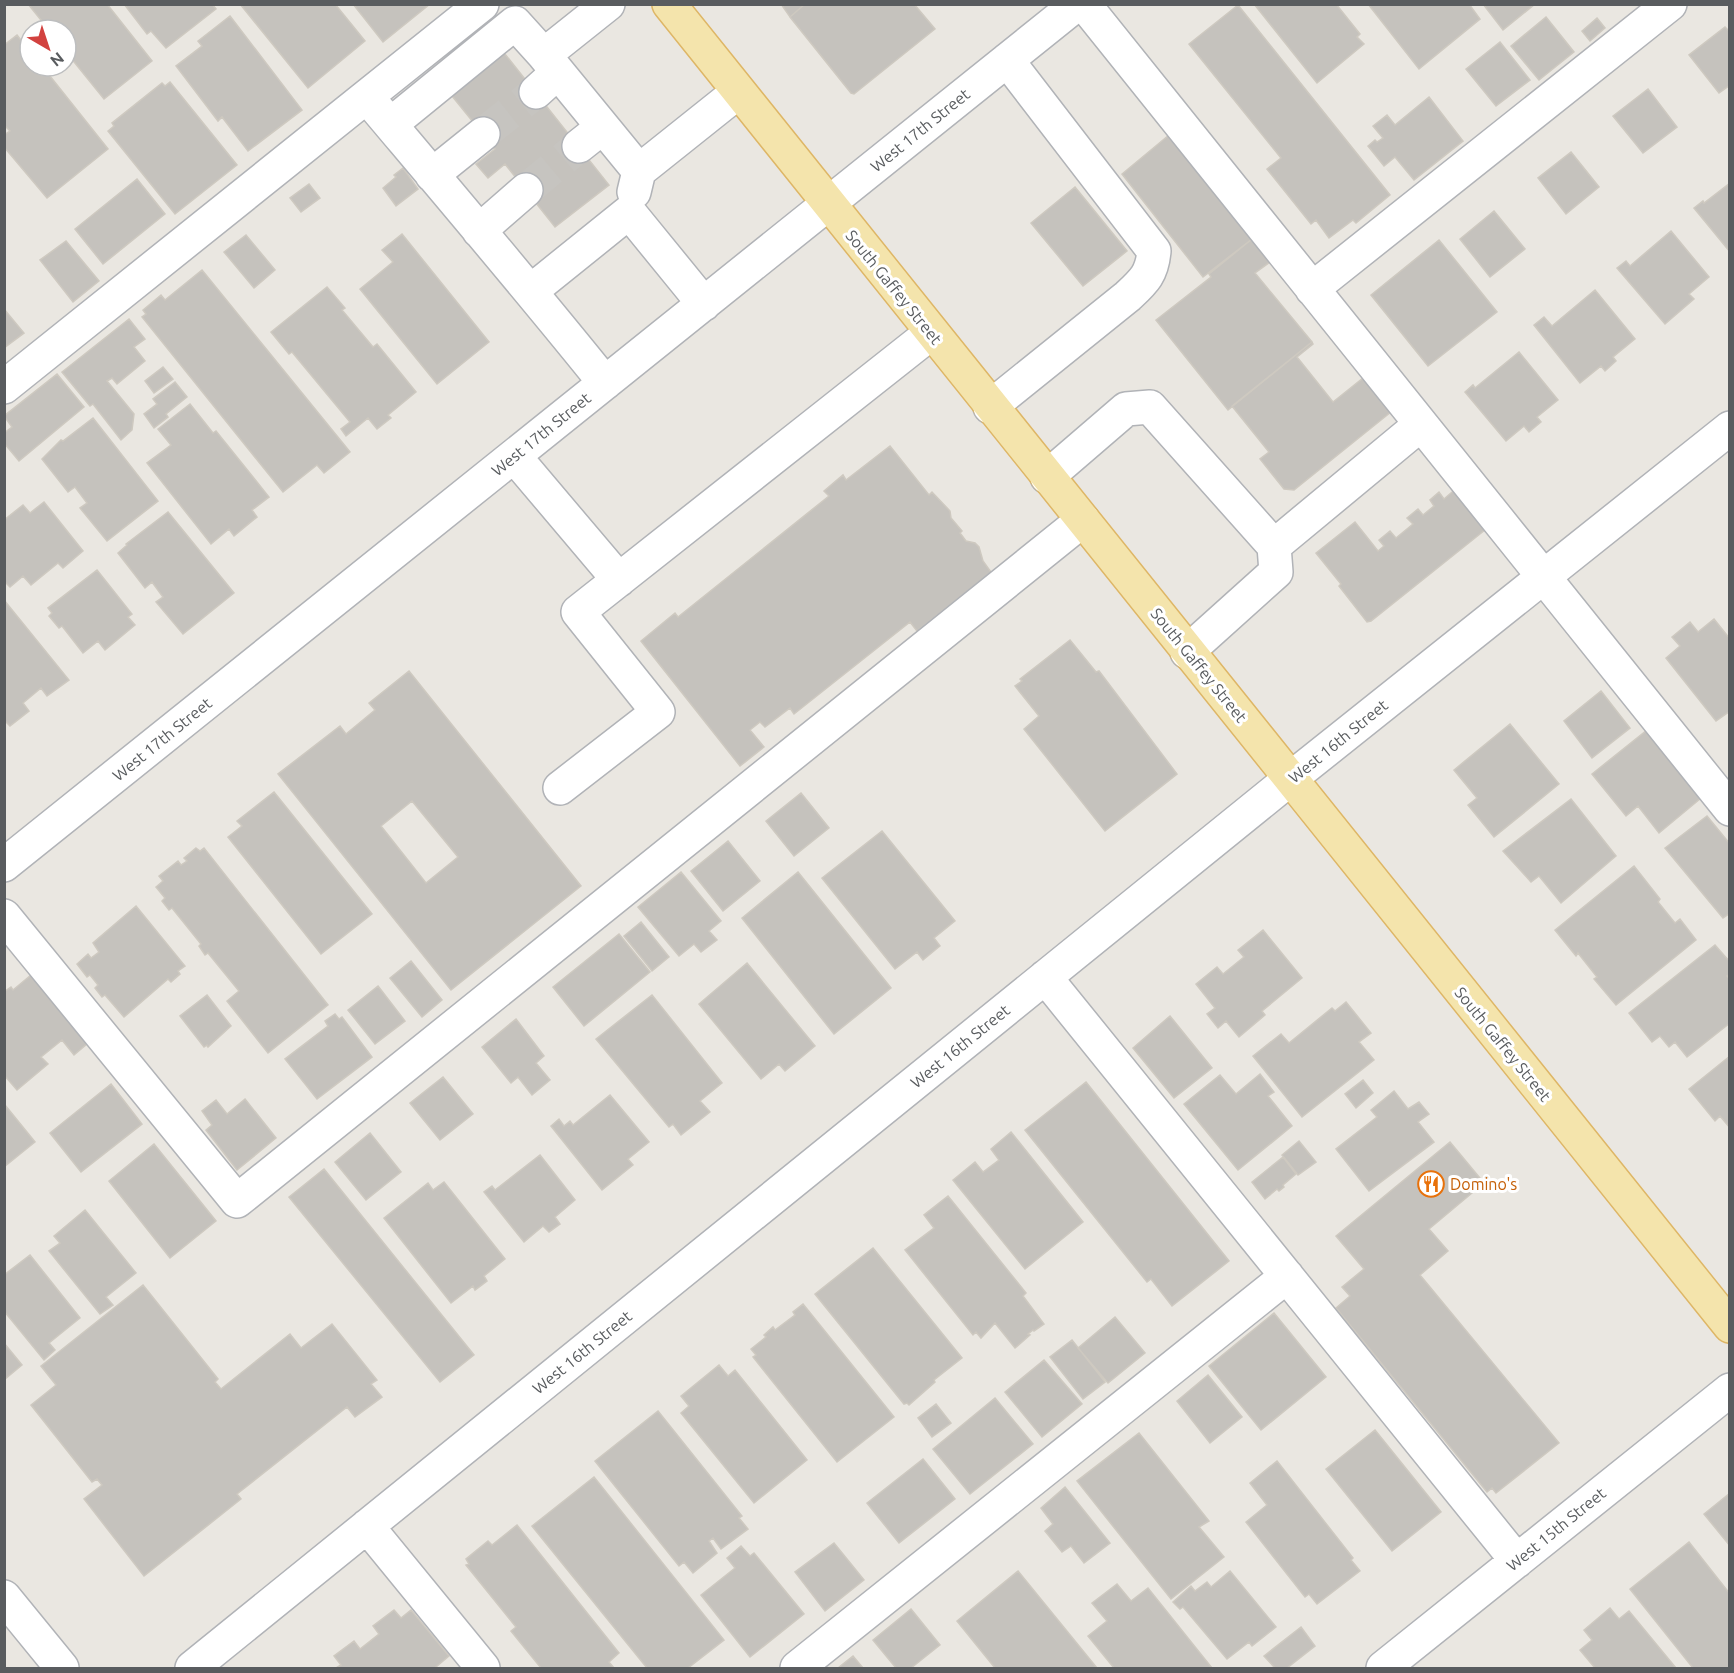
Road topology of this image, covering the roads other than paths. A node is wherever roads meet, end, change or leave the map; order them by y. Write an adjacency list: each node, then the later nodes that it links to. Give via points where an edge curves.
1 (482, 4): 10 (street)
2 (608, 4): 8 (street)
3 (669, 4): 9 (main road, South Gaffey Street)
4 (1077, 4): 7 (street, West 17th Street)
5 (1084, 4): 19 (street)
6 (1670, 4): 19 (street)
7 (1007, 60): 16 (street, West 17th Street); 25 (street, via 1154,251 1153,265 1146,278 1128,296)
8 (546, 73): 11 (street, via 516,23); 13 (street, via 591,137)
9 (738, 92): 13 (street); 16 (main road, South Gaffey Street)
10 (367, 97): 11 (street); 24 (street)
11 (391, 124): 14 (street)
12 (483, 134): 14 (street)
13 (639, 171): 17 (street)
14 (432, 175): 18 (street)
15 (526, 190): 18 (street)
16 (828, 204): 21 (street, West 17th Street); 22 (main road, South Gaffey Street)
17 (629, 212): 20 (street); 21 (street)
18 (478, 231): 20 (street)
19 (1312, 289): 26 (street)
20 (531, 291): 23 (street)
21 (704, 304): 23 (street, West 17th Street)
22 (932, 333): 25 (main road, South Gaffey Street); 33 (street)
23 (605, 382): 28 (street, West 17th Street)
24 (4, 387)
25 (990, 407): 29 (main road, South Gaffey Street)
26 (1420, 425): 31 (street); 32 (street)
27 (1730, 428): 32 (street, West 16th Street)
28 (514, 456): 33 (street); 38 (street, West 17th Street)
29 (1047, 477): 30 (main road, South Gaffey Street); 31 (street, via 1126,409 1150,407)
30 (1083, 520): 34 (main road, South Gaffey Street); 39 (street, via 237,1201)
31 (1274, 546): 34 (street, via 1276,572)
32 (1543, 577): 35 (street, West 16th Street); 37 (street)
33 (619, 580): 36 (street, via 578,612 658,712)
34 (1187, 652): 35 (main road, South Gaffey Street)
35 (1290, 779): 40 (street, West 16th Street); 42 (main road, South Gaffey Street)
36 (560, 788)
37 (1730, 809)
38 (4, 865)
39 (4, 916)
40 (1045, 977): 41 (street); 44 (street, West 16th Street)
41 (1287, 1276): 45 (street); 50 (street)
42 (1730, 1326)
43 (1730, 1390): 45 (street, West 15th Street)
44 (367, 1526): 48 (street, West 16th Street); 49 (street)
45 (1517, 1561): 51 (street, West 15th Street)
46 (4, 1597): 47 (street)
47 (62, 1668)
48 (192, 1668)
49 (483, 1668)
50 (797, 1668)
51 (1383, 1668)

